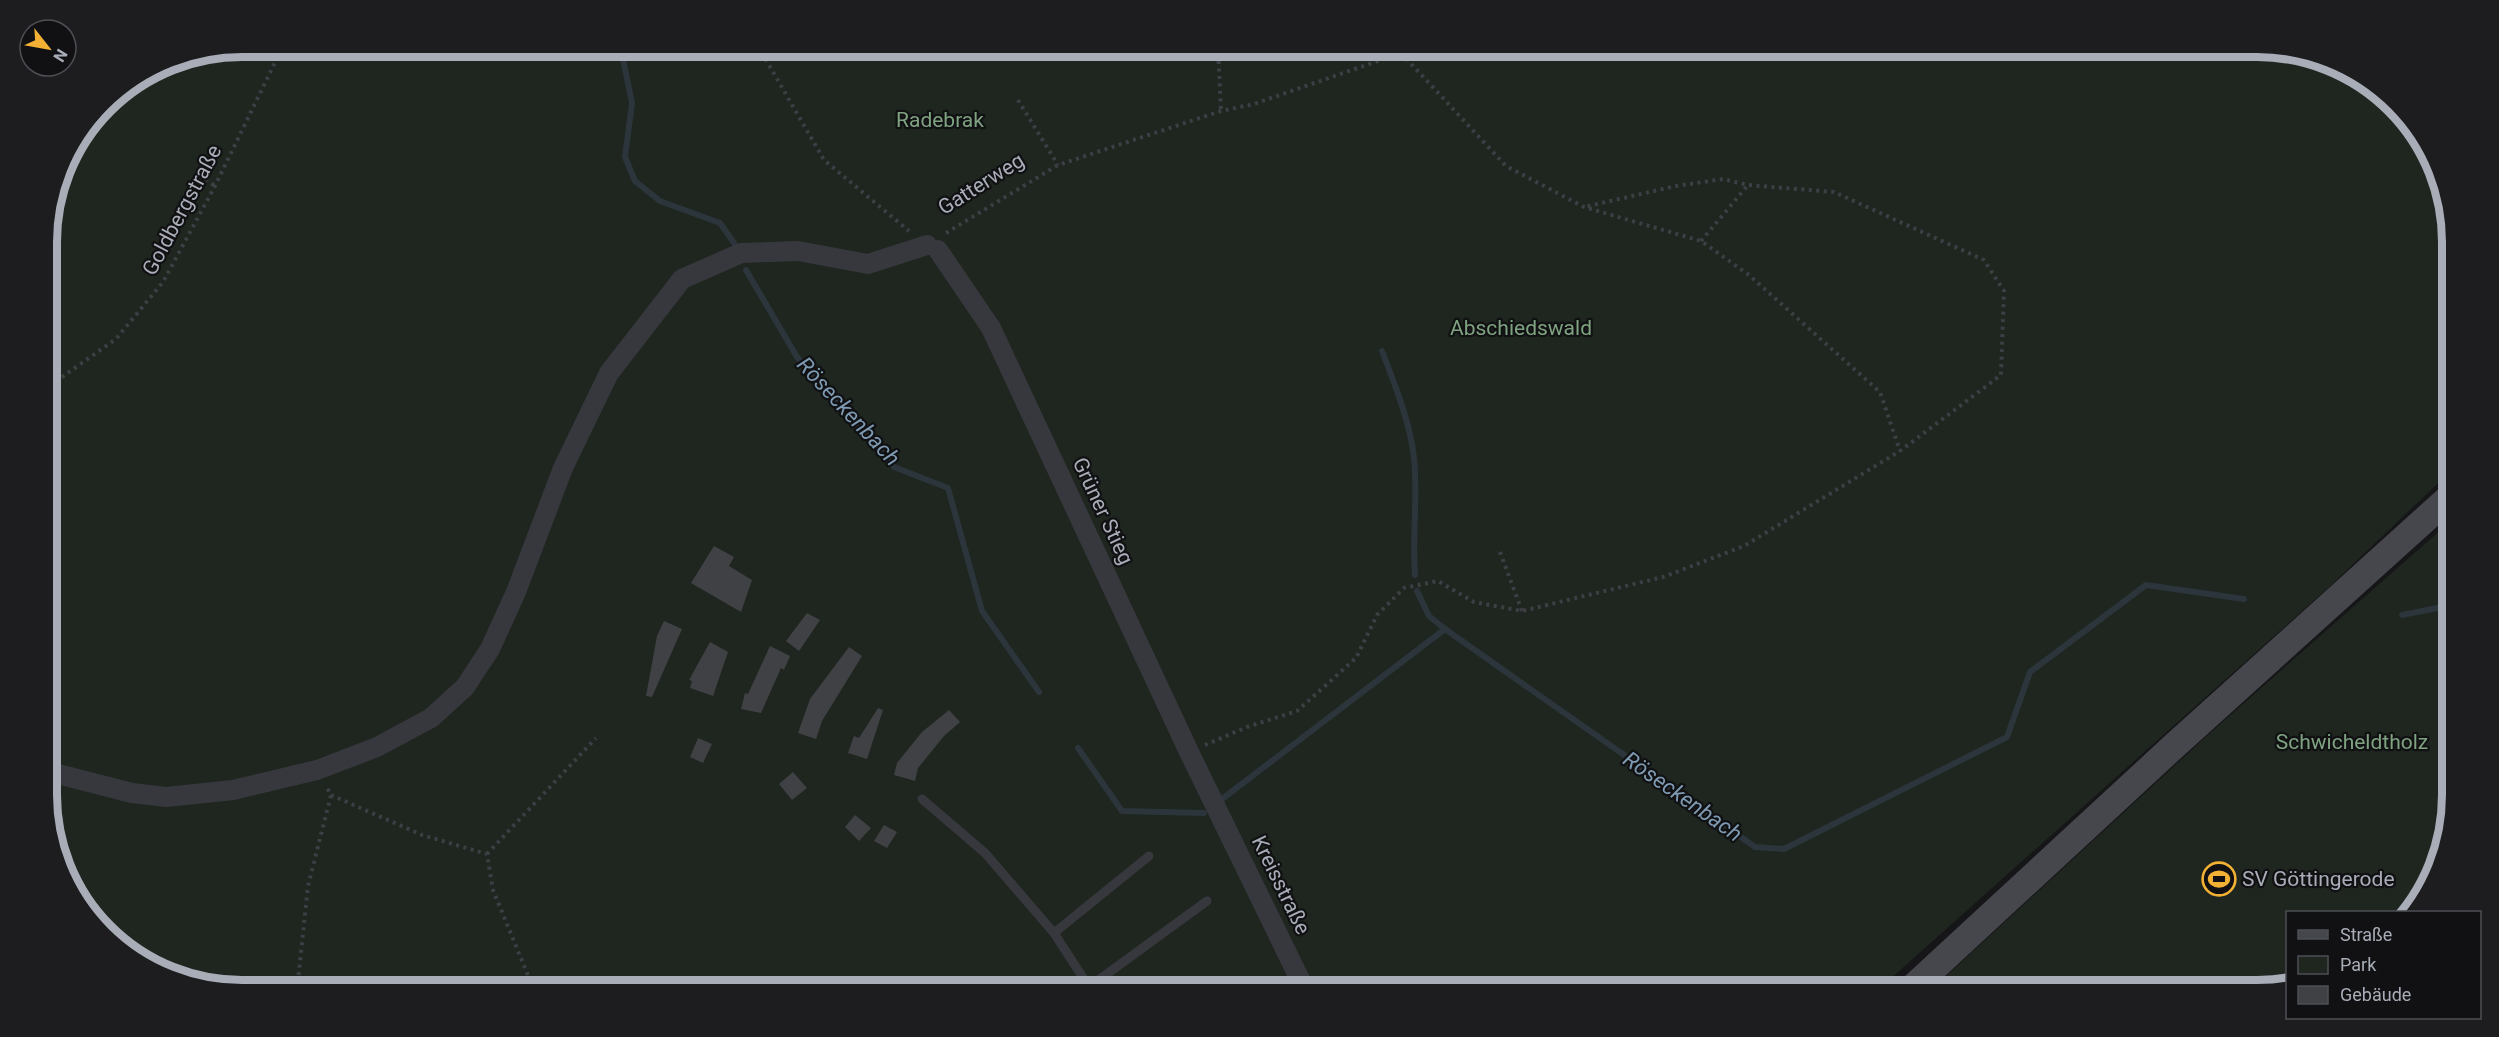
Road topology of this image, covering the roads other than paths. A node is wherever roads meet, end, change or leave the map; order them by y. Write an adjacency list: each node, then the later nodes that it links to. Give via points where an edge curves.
1 (2442, 504): 11 (main road)
2 (57, 774): 4 (street, Grüner Stieg, via 132,793 166,797 233,790 317,770 377,747 430,718 465,687 490,649 563,468 609,373 682,279 741,253 798,251 868,264 932,248 992,328)
3 (922, 799): 7 (lane, via 985,853)
4 (1213, 800): 10 (street, Kreisstraße)
5 (1149, 856): 7 (lane)
6 (1207, 901): 9 (lane)
7 (1054, 933): 8 (lane)
8 (1085, 980)
9 (1101, 980)
10 (1300, 980)
11 (1921, 980)

